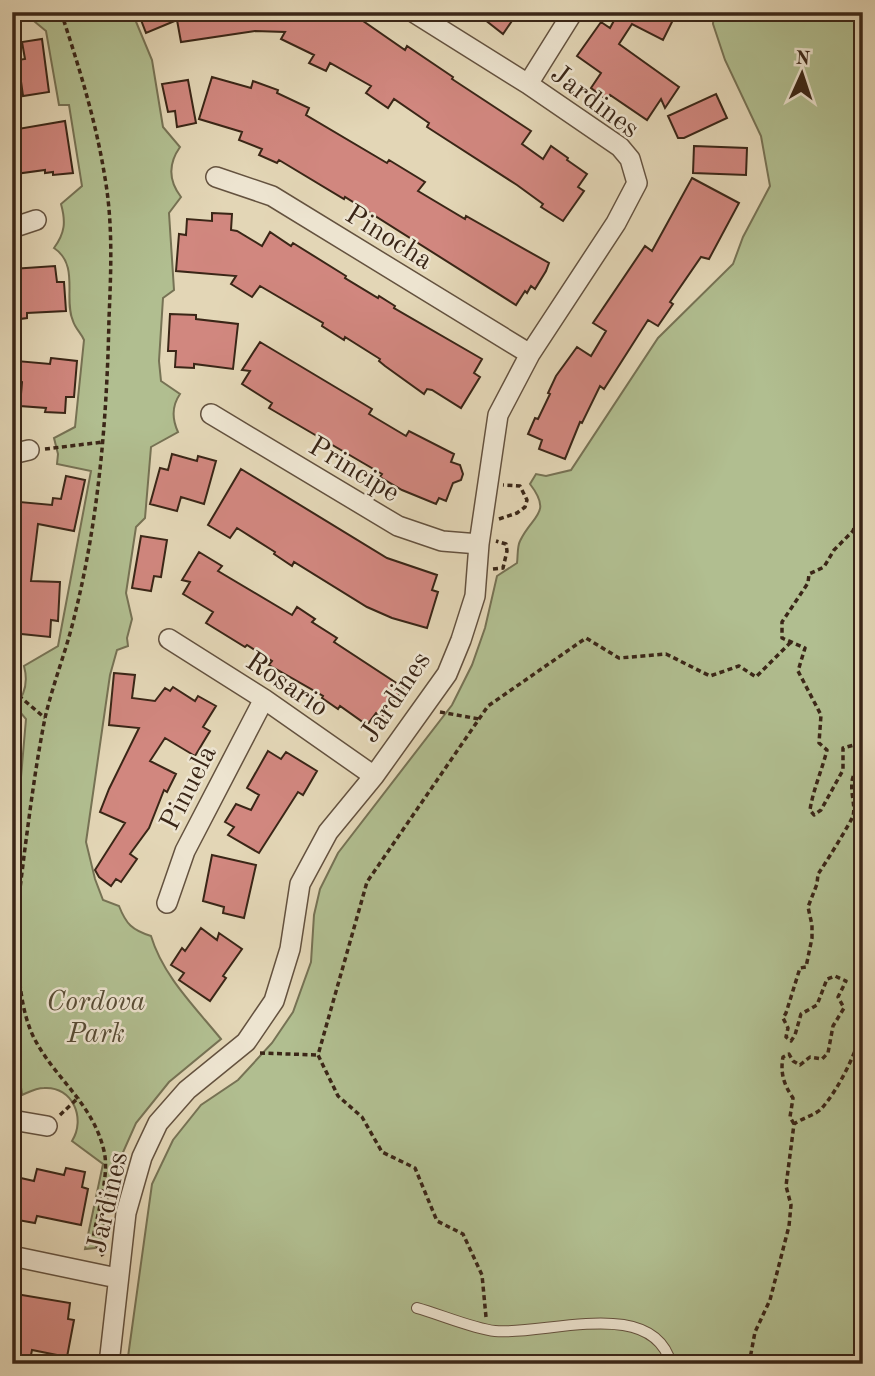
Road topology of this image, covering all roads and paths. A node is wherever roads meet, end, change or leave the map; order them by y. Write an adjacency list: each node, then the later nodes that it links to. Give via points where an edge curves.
1 (61, 12): 10 (path, via 92,108 106,181 111,263)
2 (413, 12): 4 (street, Jardines)
3 (573, 12): 4 (street)
4 (528, 84): 8 (street, Jardines, via 620,147 630,159 638,183)
5 (216, 177): 8 (street, Pinocha, via 272,196)
6 (36, 220): 7 (street)
7 (12, 228)
8 (530, 354): 12 (street, Jardines, via 498,415)
9 (211, 414): 15 (street, Principe, via 398,526 442,541)
10 (103, 442): 11 (path); 21 (path, via 75,615)
11 (21, 452)
12 (488, 484): 14 (street, Jardines); 14 (path, via 520,486 527,500 525,507 503,519)
13 (863, 505): 17 (path, via 853,531 824,567 809,574 808,583 782,622 782,638)
14 (483, 518): 15 (street, Jardines)
15 (479, 544): 20 (street, Jardines, via 475,596 461,640 447,674)
16 (169, 639): 19 (street, Rosario)
17 (791, 642): 22 (path, via 755,677 739,666 710,676 666,654 620,658 586,638 488,706); 32 (path, via 804,648 798,671 821,715 819,743 827,750 812,797 814,815 843,770 843,748 854,745 861,751 861,764 853,778 853,816 818,874 808,907 812,938 806,967 800,968 783,1018 791,1041 801,1014 817,1005 827,979 835,976 846,981 838,997 844,1008 833,1026 828,1053 800,1065 789,1054 783,1057 781,1068 793,1098 790,1116)
18 (12, 690): 21 (path)
19 (264, 699): 23 (street, Rosario); 26 (street, Pinuela, via 185,851)
20 (422, 709): 22 (path); 23 (street, Jardines)
21 (45, 718): 25 (path)
22 (480, 719): 29 (path, via 367,882)
23 (374, 775): 28 (street, Jardines, via 328,832 300,884 290,949 274,1001 246,1042)
24 (12, 889): 25 (path)
25 (20, 889): 30 (path, via 17,936 27,1019 47,1058)
26 (167, 903)
27 (863, 1030): 32 (path, via 838,1085 820,1110)
28 (234, 1051): 29 (path); 35 (street, Jardines, via 187,1090 158,1123 142,1157 126,1213)
29 (318, 1055): 37 (path, via 338,1096 362,1117 382,1152 415,1168 437,1221 463,1234 482,1275)
30 (79, 1097): 33 (path); 35 (path, via 97,1131 106,1166 93,1238)
31 (12, 1120): 33 (street)
32 (794, 1124): 40 (path, via 786,1186 792,1205 789,1226)
33 (47, 1126)
34 (12, 1256): 35 (street)
35 (117, 1278): 38 (street, Jardines)
36 (417, 1308): 37 (lane)
37 (487, 1329): 39 (lane, via 605,1322 643,1330 667,1350)
38 (109, 1364)
39 (671, 1364)
40 (749, 1364)

